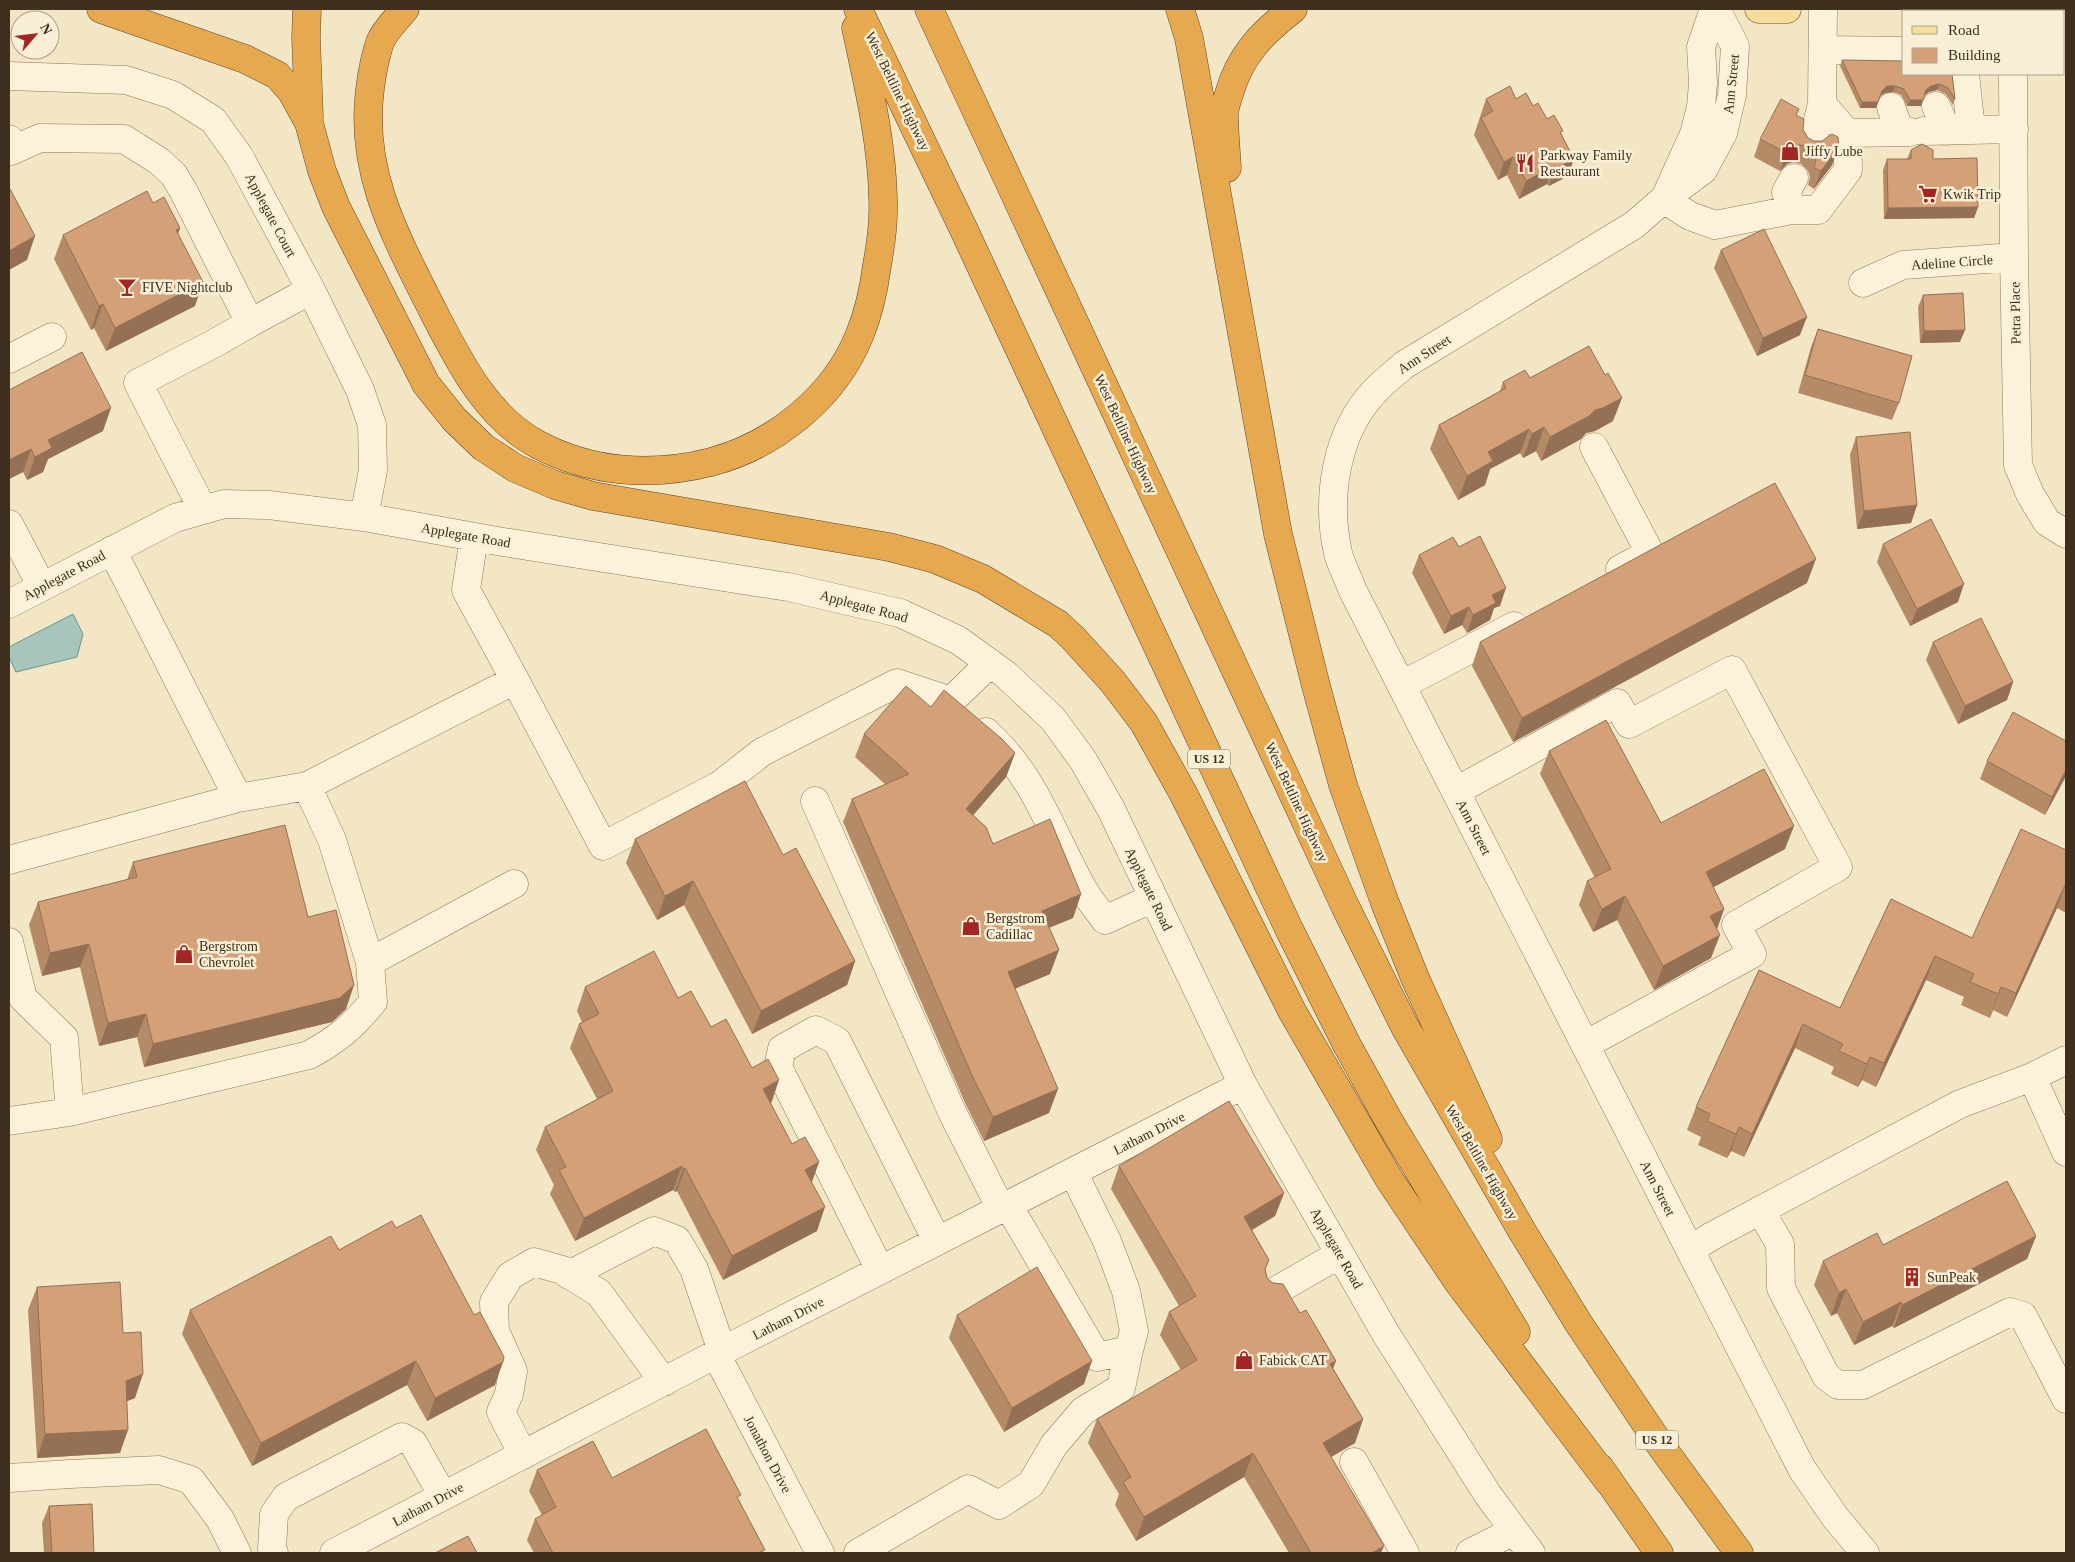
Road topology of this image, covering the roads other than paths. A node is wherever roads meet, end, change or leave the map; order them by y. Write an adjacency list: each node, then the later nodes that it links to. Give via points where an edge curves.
1 (101, 9): 20 (highway, via 245,59 277,74 292,92)
2 (307, 9): 20 (highway)
3 (405, 9): 4 (highway, via 381,39 372,71 368,140 374,176 386,213 447,337 475,386 502,418 536,443 578,462 616,470 657,471 697,466 737,455 771,437 799,417 826,389 845,365 860,335 873,293 884,201 874,115)
4 (852, 9)
5 (858, 9): 84 (highway, West Beltline Highway / US 12, via 1288,929 1347,1045 1479,1272)
6 (929, 9): 76 (highway, West Beltline Highway / US 12, via 1345,906 1405,1027)
7 (1180, 9): 35 (highway, via 1189,38)
8 (1293, 9): 35 (highway, via 1269,27 1242,59 1224,111)
9 (1715, 9): 27 (street, Ann Street, via 1735,46 1729,112 1723,133 1703,170)
10 (1759, 9): 11 (main road)
11 (1787, 9)
12 (1823, 9): 13 (street)
13 (1824, 50): 14 (street, via 1871,55); 18 (street)
14 (1902, 51)
15 (1964, 75): 21 (street)
16 (2013, 75): 22 (street, Petra Place)
17 (9, 76): 31 (street, Applegate Court, via 126,80 173,95 212,120 239,156)
18 (1822, 104): 23 (street); 25 (street)
19 (1936, 106): 21 (street)
20 (309, 123): 84 (highway, via 336,207 426,384 454,419 483,447 514,468 555,485 594,496 889,546 935,559 983,579 1058,624 1073,638 1144,723 1183,793 1292,1012 1389,1179 1458,1282)
21 (1924, 127): 22 (street); 23 (street)
22 (2014, 129): 29 (street, Petra Place)
23 (1847, 133): 28 (street, via 1848,170 1818,210)
24 (9, 139): 32 (street, via 11,151 40,138 124,139 159,161 174,175 184,192)
25 (1812, 144)
26 (1794, 178): 28 (street, via 1786,192)
27 (1664, 199): 28 (street, via 1690,216 1715,225); 49 (street, Ann Street, via 1615,238 1404,365 1374,391 1357,416 1344,442 1334,480 1332,517 1339,555 1352,589)
28 (1792, 210)
29 (2014, 257): 30 (street, Adeline Circle, via 1902,266); 40 (street, Petra Place, via 2018,465 2047,522)
30 (1864, 283)
31 (311, 290): 32 (street); 38 (street, Applegate Court, via 360,390 372,425 373,470)
32 (250, 322): 37 (street, via 138,383)
33 (52, 337): 34 (street)
34 (9, 359)
35 (1249, 370): 76 (highway, via 1278,534 1316,686 1358,829 1448,1055)
36 (1594, 447): 43 (street, via 1650,553)
37 (203, 510): 38 (street, Applegate Road, via 224,504 269,505); 42 (street, Applegate Road, via 175,518)
38 (364, 517): 41 (street, Applegate Road)
39 (9, 524): 44 (street)
40 (2066, 534)
41 (474, 537): 47 (street, Applegate Road, via 788,587 900,612 958,640); 48 (street, via 466,590)
42 (112, 550): 44 (street, Applegate Road); 53 (street)
43 (1599, 580)
44 (42, 587): 45 (street, Applegate Road)
45 (9, 604)
46 (1538, 612): 49 (street)
47 (990, 663): 50 (street); 57 (street, Applegate Road, via 1053,719 1083,760 1111,809)
48 (515, 680): 50 (street, via 603,846 720,785 762,752 897,683); 51 (street)
49 (1402, 685): 52 (street, Ann Street)
50 (951, 702): 57 (street, via 1022,770 1083,890 1105,920)
51 (308, 786): 53 (street); 59 (street, via 332,840)
52 (1456, 791): 60 (street, Ann Street); 60 (street, via 1617,703 1629,724 1732,670 1838,868 1736,925 1752,954)
53 (238, 798): 55 (street)
54 (815, 801): 68 (street, via 952,1112)
55 (9, 860)
56 (514, 884): 59 (street)
57 (1153, 898): 63 (street, Applegate Road)
58 (9, 942): 64 (street, via 23,998 64,1038)
59 (370, 962): 64 (street, via 373,1002 351,1028 309,1056)
60 (1585, 1045): 71 (street, Ann Street)
61 (2066, 1060): 62 (street)
62 (2032, 1077): 66 (street); 69 (street, via 1960,1104)
63 (1243, 1085): 67 (street, Latham Drive); 72 (street, Applegate Road)
64 (70, 1112): 65 (street)
65 (9, 1121)
66 (2066, 1152)
67 (1077, 1183): 68 (street, Latham Drive); 77 (street, via 1107,1241 1126,1291 1134,1331)
68 (1004, 1207): 70 (street, Latham Drive); 77 (street, via 1097,1358)
69 (1760, 1210): 71 (street); 80 (street, via 1780,1244 1781,1288 1826,1376 1838,1385 1863,1385 2010,1312 2023,1316)
70 (937, 1242): 73 (street, Latham Drive); 73 (street, via 837,1041 816,1030 782,1049 778,1067)
71 (1690, 1250): 97 (street, Ann Street, via 1802,1468 1835,1517)
72 (1340, 1254): 75 (street); 86 (street, Applegate Road, via 1391,1342)
73 (880, 1270): 78 (street, Latham Drive)
74 (569, 1275): 78 (street, Jonathon Drive, via 654,1232 677,1240 694,1269); 79 (street, via 599,1293); 81 (street, via 534,1262 510,1276 494,1302 495,1331 513,1371 509,1394 501,1412)
75 (1272, 1293)
76 (1579, 1324): 96 (highway, West Beltline Highway / US 12, via 1661,1446)
77 (1129, 1350): 91 (street, via 1121,1388 1083,1411 1054,1445 1031,1484 999,1505 968,1490)
78 (719, 1353): 79 (street, Latham Drive); 90 (street, Jonathon Drive)
79 (664, 1382): 81 (street, Latham Drive)
80 (2066, 1399)
81 (523, 1455): 85 (street, Latham Drive)
82 (1354, 1462): 92 (street)
83 (9, 1478): 88 (street, via 159,1470 192,1480 220,1519)
84 (1609, 1482): 95 (highway, West Beltline Highway / US 12)
85 (444, 1496): 87 (street, Latham Drive); 89 (street, via 414,1443 402,1437 286,1497 274,1514)
86 (1514, 1531): 93 (street); 94 (street, Applegate Road)
87 (348, 1550)
88 (237, 1553)
89 (274, 1553)
90 (820, 1553)
91 (858, 1553)
92 (1405, 1553)
93 (1470, 1553)
94 (1531, 1553)
95 (1659, 1553)
96 (1739, 1553)
97 (1865, 1553)

